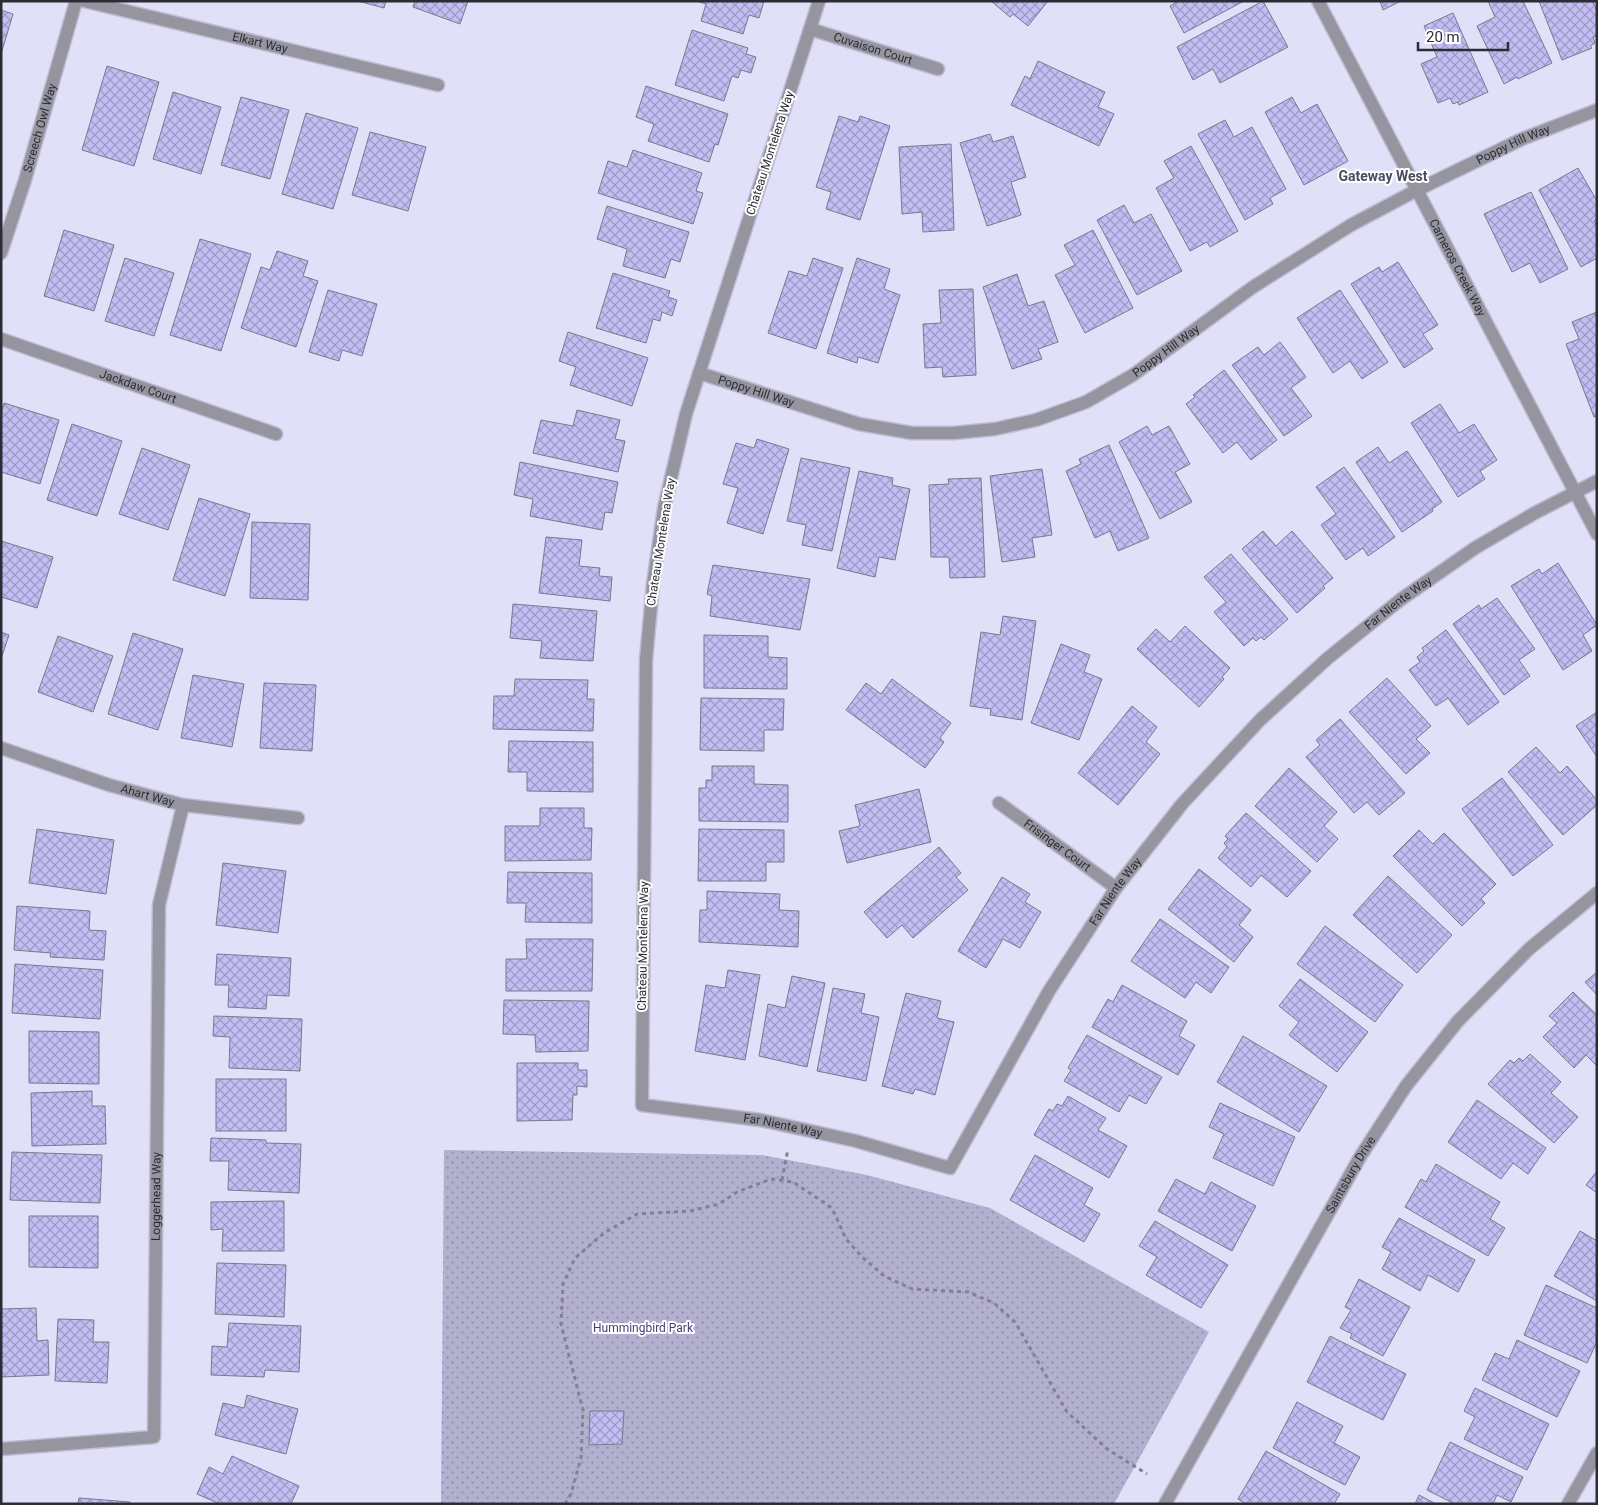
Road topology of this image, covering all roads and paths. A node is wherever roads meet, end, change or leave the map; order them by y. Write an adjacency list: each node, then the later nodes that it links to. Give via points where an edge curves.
1 (76, 1): 10 (street, Screech Owl Way)
2 (84, 1): 7 (street, Elkart Way)
3 (819, 1): 5 (street, Chateau Montelena Way)
4 (1318, 1): 9 (street, Carneros Creek Way)
5 (810, 29): 6 (street, Cuvaison Court); 12 (street, Chateau Montelena Way)
6 (938, 69)
7 (438, 85)
8 (1597, 110): 9 (street, Poppy Hill Way, via 1522,139)
9 (1417, 190): 12 (street, Poppy Hill Way, via 1351,225 1253,286 1133,375 1086,402 1036,420 954,434 912,432 859,424); 15 (street, Carneros Creek Way)
10 (1, 253)
11 (1, 338): 13 (street, Jackdaw Court)
12 (699, 373): 23 (street, Chateau Montelena Way, via 664,508 646,660)
13 (276, 434)
14 (1597, 481): 15 (street, Far Niente Way)
15 (1575, 492): 16 (street, Carneros Creek Way); 21 (street, Far Niente Way, via 1475,548 1400,600 1328,658 1260,720 1189,797)
16 (1597, 534)
17 (1, 748): 19 (street, Ahart Way, via 109,785)
18 (999, 803): 21 (street, Frisinger Court)
19 (183, 805): 20 (street, Ahart Way); 26 (street, Loggerhead Way, via 159,905 154,1437)
20 (298, 818)
21 (1116, 888): 23 (street, Far Niente Way, via 1049,991 950,1168 856,1141 760,1120)
22 (1597, 893): 30 (street, Saintsbury Drive, via 1529,949 1458,1021 1406,1086 1360,1157)
23 (642, 1105)
24 (788, 1146): 25 (path)
25 (782, 1180): 28 (path, via 793,1182 832,1208 846,1239 884,1276 912,1289 968,1292 994,1303 1015,1322 1067,1412 1107,1449); 29 (path, via 771,1180 738,1192 719,1204 690,1211 637,1214 604,1233 575,1258 563,1284 561,1324 583,1410 581,1458)
26 (1, 1449)
27 (1597, 1453): 31 (street)
28 (1147, 1474)
29 (565, 1504)
30 (1165, 1504)
31 (1568, 1504)

